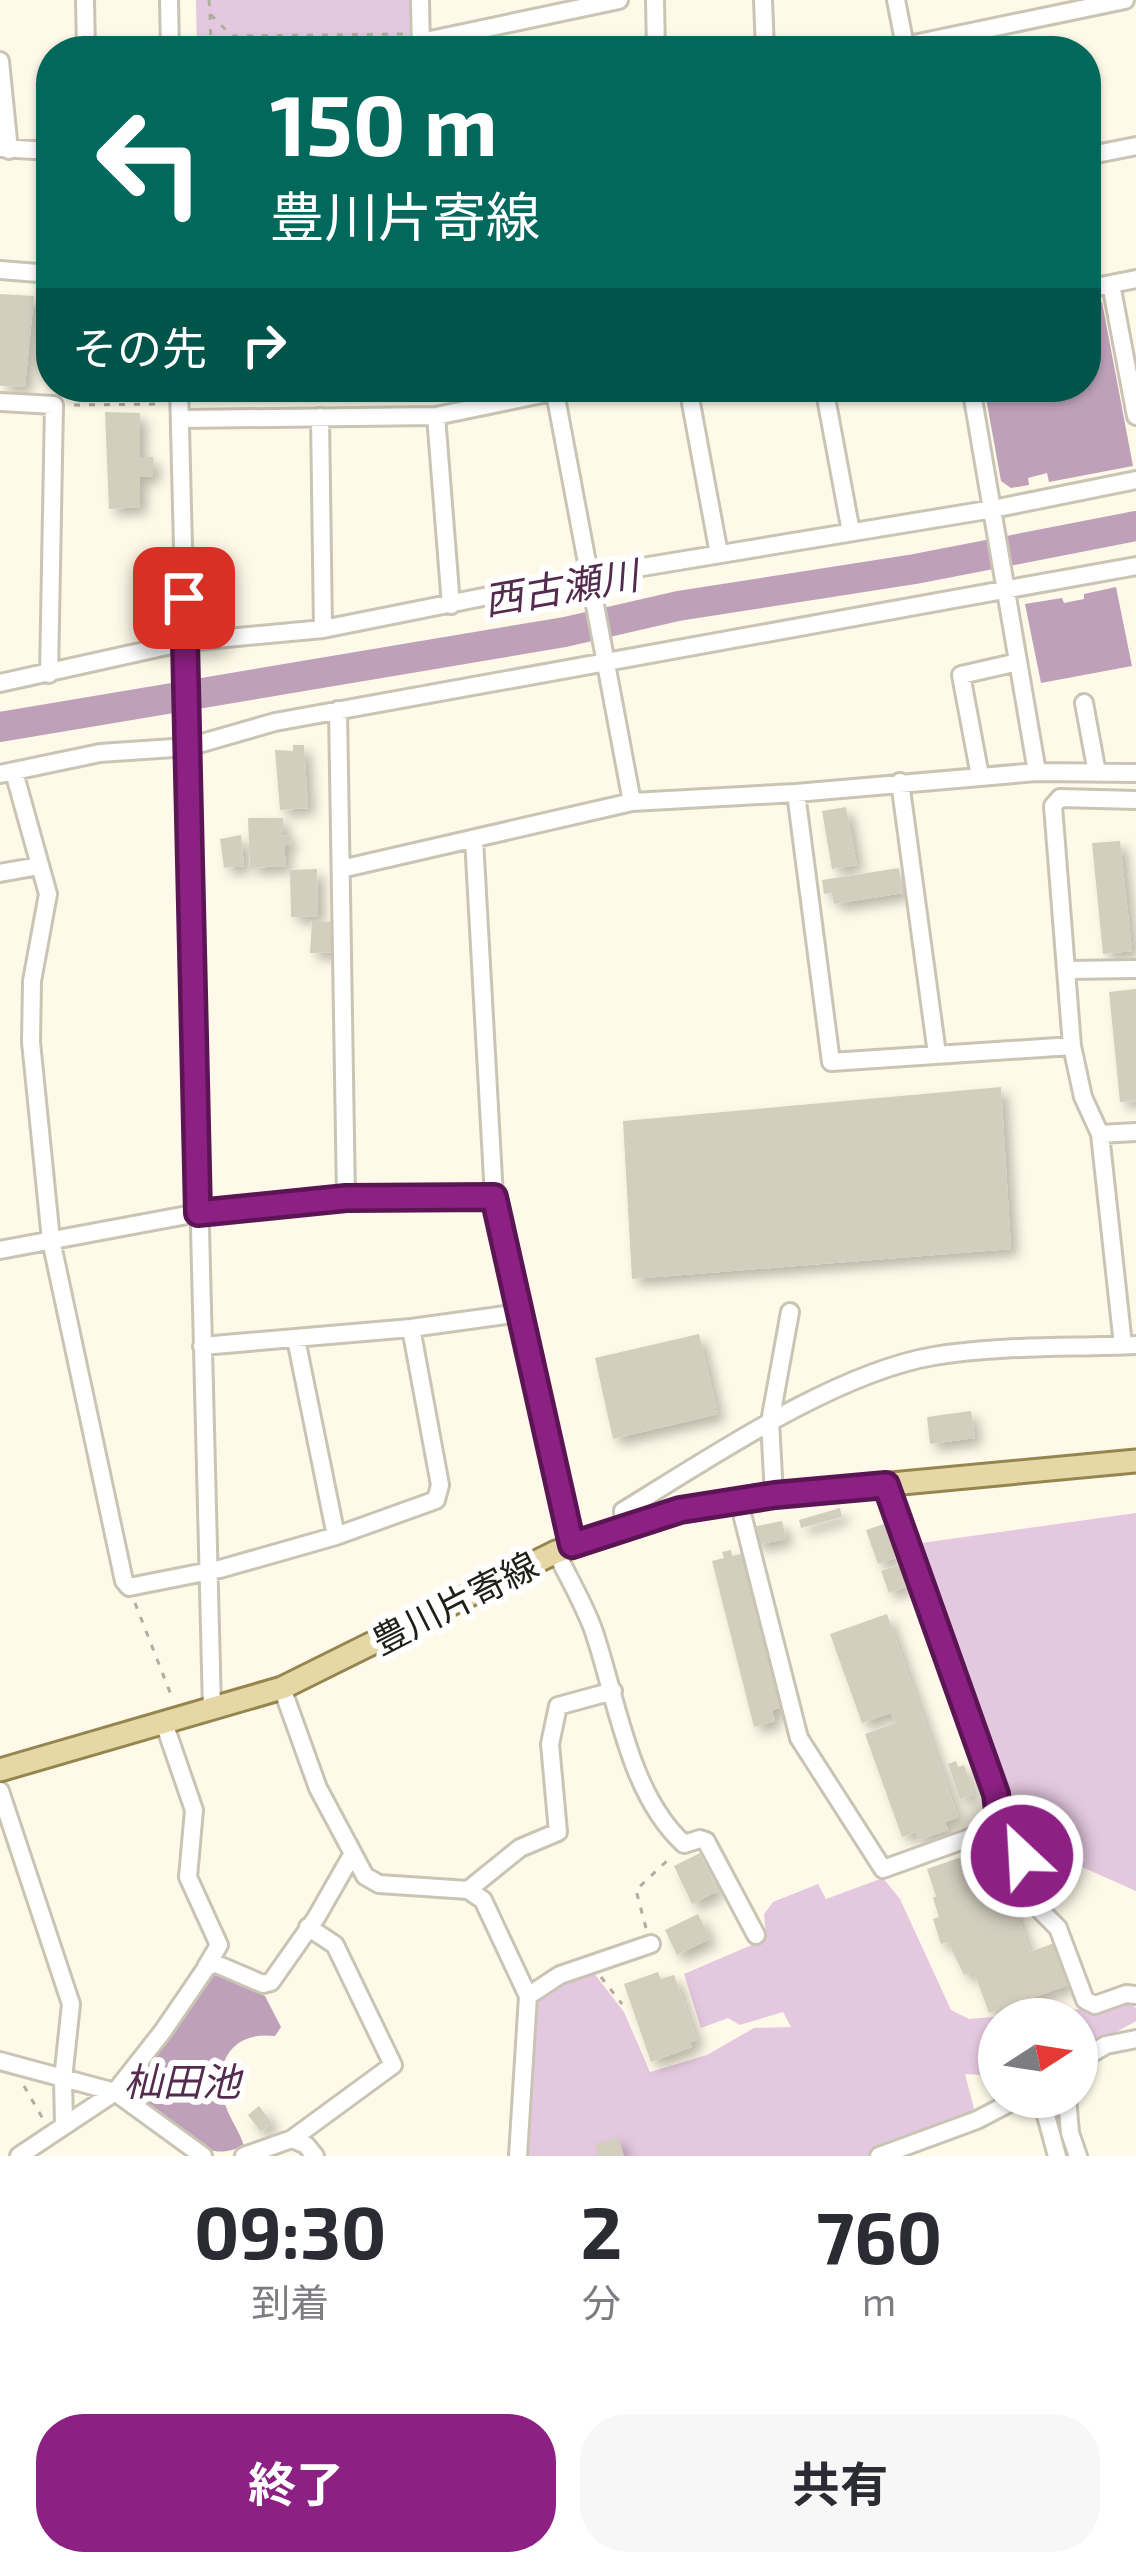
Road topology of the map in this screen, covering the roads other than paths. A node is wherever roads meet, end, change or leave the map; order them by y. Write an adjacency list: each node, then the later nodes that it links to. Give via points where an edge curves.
1 (85, 0): 11 (street)
2 (169, 0): 12 (street)
3 (420, 0): 13 (street)
4 (619, 0): 10 (street)
5 (655, 0): 15 (street)
6 (764, 0): 16 (street)
7 (896, 0): 17 (street)
8 (1125, 0): 9 (street)
9 (1091, 3): 18 (street)
10 (543, 8): 14 (street)
11 (86, 36)
12 (170, 36)
13 (417, 36)
14 (441, 36)
15 (656, 36)
16 (765, 36)
17 (903, 36)
18 (955, 36)
19 (0, 62): 21 (street)
20 (1136, 146): 23 (street)
21 (4, 149): 22 (street)
22 (36, 151)
23 (1101, 153)
24 (0, 270): 25 (street)
25 (36, 273)
26 (1136, 279): 27 (street)
27 (1111, 284): 28 (street); 37 (street)
28 (1101, 286)
29 (497, 402): 36 (street)
30 (556, 402): 45 (street)
31 (691, 402): 42 (street)
32 (827, 402): 41 (street)
33 (973, 402): 40 (street)
34 (0, 403): 51 (street, via 54,406)
35 (180, 403): 38 (street); 48 (street)
36 (436, 416): 38 (street); 46 (street)
37 (1136, 416)
38 (320, 417): 47 (street)
39 (1136, 480): 40 (street)
40 (995, 518): 41 (street); 44 (street)
41 (851, 532): 42 (street)
42 (719, 554): 45 (street)
43 (1136, 566): 44 (street)
44 (1005, 584): 49 (street); 50 (street)
45 (589, 586): 46 (street); 49 (street)
46 (451, 605): 47 (street)
47 (322, 629): 48 (street)
48 (185, 642): 51 (street); 55 (street)
49 (602, 655): 54 (street); 64 (street)
50 (1018, 662): 56 (street); 60 (street, via 961,675)
51 (49, 674): 52 (street)
52 (0, 683)
53 (1084, 703): 57 (street)
54 (338, 710): 55 (street); 67 (street)
55 (188, 747): 58 (street, via 100,753); 77 (street)
56 (1037, 772): 57 (street); 60 (street)
57 (1096, 772): 59 (street)
58 (7, 773): 66 (street)
59 (1136, 773)
60 (980, 776): 61 (street)
61 (900, 782): 62 (street); 72 (street)
62 (796, 793): 64 (street); 72 (street, via 831,1062)
63 (1136, 800): 70 (street, via 1060,798 1053,806)
64 (632, 802): 65 (street)
65 (474, 839): 67 (street); 75 (street)
66 (38, 866): 68 (street); 78 (street, via 48,894 31,1042)
67 (341, 868): 76 (street)
68 (0, 873)
69 (1136, 969): 70 (street)
70 (1068, 970): 71 (street)
71 (1072, 1046): 72 (street); 74 (street)
72 (937, 1054)
73 (1136, 1132): 74 (street)
74 (1100, 1135): 84 (street)
75 (494, 1197): 76 (street); 81 (street)
76 (346, 1198): 77 (street)
77 (198, 1213): 78 (street); 85 (street)
78 (51, 1240): 79 (street); 94 (street, via 124,1581 129,1587)
79 (0, 1250)
80 (790, 1312): 86 (street)
81 (520, 1313): 82 (street); 93 (street)
82 (411, 1328): 83 (street); 92 (street, via 436,1500)
83 (296, 1339): 85 (street); 92 (street)
84 (1130, 1345): 86 (street, via 932,1356)
85 (202, 1346): 94 (street)
86 (770, 1422): 89 (street); 91 (street, via 623,1511)
87 (1136, 1461): 88 (main road, 豊川片寄線)
88 (886, 1485): 89 (main road, 豊川片寄線); 101 (street, via 996,1794)
89 (775, 1495): 91 (main road, 豊川片寄線)
90 (743, 1518): 101 (street, via 799,1738 883,1869)
91 (624, 1526): 93 (main road, 豊川片寄線)
92 (336, 1536): 94 (street)
93 (564, 1548): 95 (main road, 豊川片寄線); 96 (street)
94 (207, 1570): 97 (street)
95 (282, 1688): 97 (main road, 豊川片寄線); 102 (street)
96 (613, 1691): 103 (street, via 558,1706 550,1744 558,1832 520,1848); 105 (street, via 642,1781 673,1834 684,1844 706,1841)
97 (212, 1709): 98 (main road, 豊川片寄線)
98 (172, 1720): 99 (main road, 豊川片寄線); 107 (street, via 194,1810 188,1877 219,1946)
99 (0, 1770)
100 (0, 1791): 113 (street, via 71,2005)
101 (1000, 1827): 108 (street, via 1017,1844 1085,2000)
102 (352, 1855): 103 (street, via 380,1884); 104 (street)
103 (468, 1890): 109 (street, via 483,1900)
104 (308, 1927): 107 (street, via 271,1982 214,1963); 119 (street, via 335,1946 393,2065)
105 (756, 1935)
106 (651, 1944): 109 (street, via 560,1975)
107 (206, 1968): 114 (street)
108 (1136, 1995)
109 (528, 1996): 124 (street)
110 (1136, 2039): 111 (street)
111 (1098, 2050)
112 (6, 2063): 113 (street)
113 (63, 2079): 114 (street); 118 (street)
114 (115, 2092): 118 (street); 121 (street)
115 (981, 2118): 125 (street)
116 (1047, 2118): 126 (street)
117 (1069, 2118): 127 (street)
118 (58, 2130): 120 (street)
119 (292, 2139): 122 (street); 123 (street)
120 (20, 2156)
121 (203, 2156)
122 (244, 2156)
123 (314, 2156)
124 (518, 2156)
125 (879, 2156)
126 (1057, 2156)
127 (1078, 2156)

